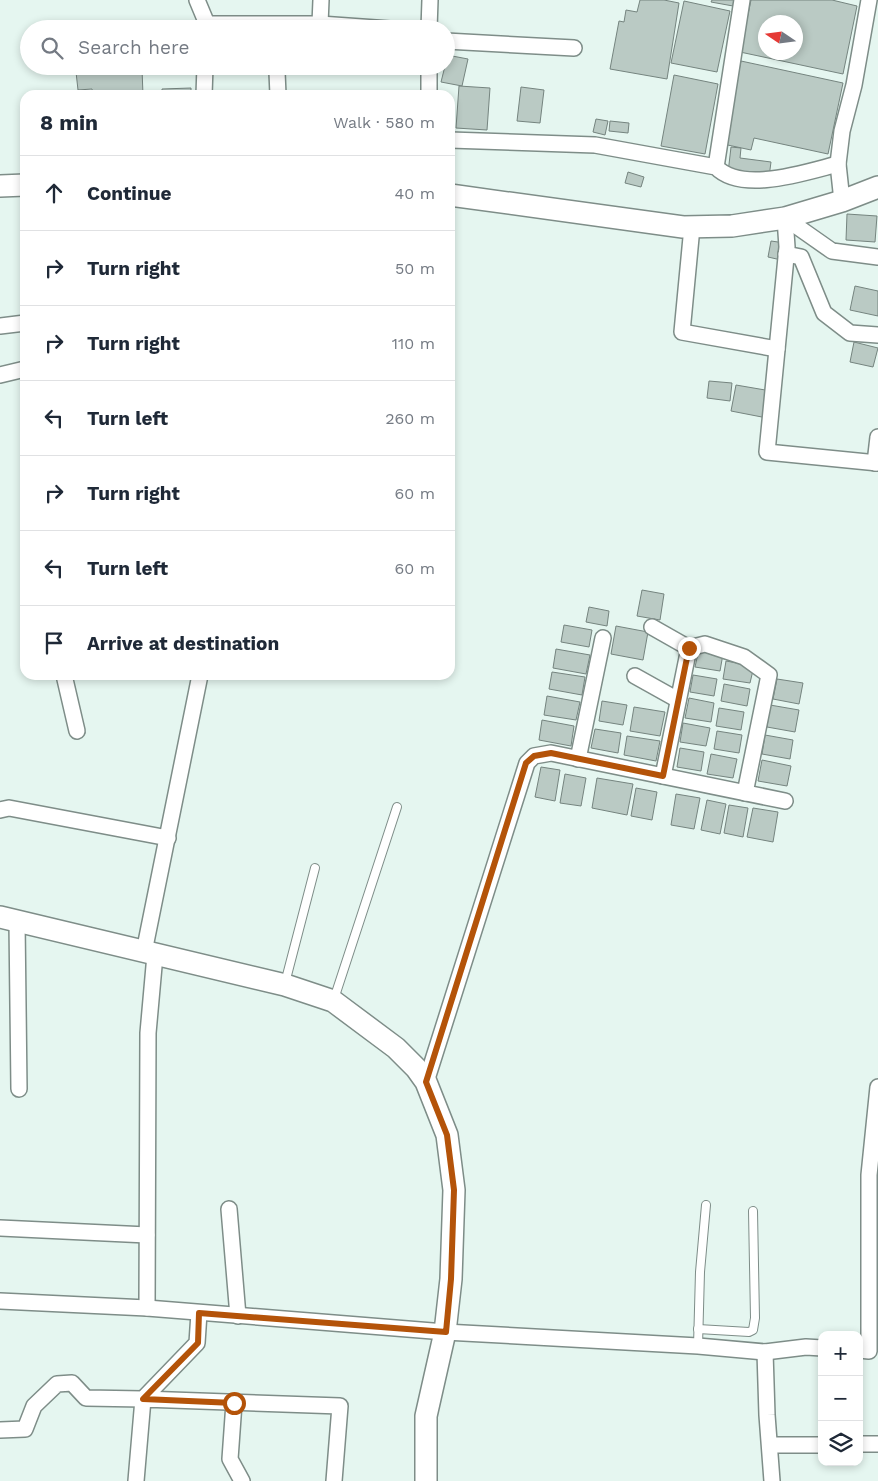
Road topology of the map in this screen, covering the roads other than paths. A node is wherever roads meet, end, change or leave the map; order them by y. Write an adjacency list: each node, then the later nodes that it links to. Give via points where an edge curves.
1 (197, 0): 6 (street)
2 (321, 0): 7 (street)
3 (430, 0): 8 (street)
4 (742, 0): 19 (street)
5 (869, 0): 18 (street)
6 (205, 20)
7 (320, 20)
8 (429, 20)
9 (455, 41): 10 (street)
10 (574, 48)
11 (205, 75): 14 (street)
12 (277, 75): 15 (street)
13 (429, 75): 16 (street)
14 (204, 90)
15 (278, 90)
16 (429, 90)
17 (455, 140): 19 (street, via 595,145)
18 (838, 164): 19 (street, via 779,179 740,179 724,174); 24 (street)
19 (716, 167)
20 (20, 185): 21 (main road)
21 (0, 186)
22 (878, 187): 24 (main road)
23 (455, 196): 26 (main road, via 625,220)
24 (842, 202): 25 (main road)
25 (784, 218): 26 (main road, via 732,226); 27 (street); 28 (street, via 832,251)
26 (692, 226): 32 (street, via 682,332)
27 (786, 254): 31 (street, via 802,257 824,312 850,333); 32 (street)
28 (878, 257)
29 (20, 324): 30 (street)
30 (0, 326)
31 (878, 334)
32 (777, 348): 36 (street, via 767,452)
33 (20, 370): 34 (street)
34 (0, 375)
35 (878, 437): 36 (street)
36 (877, 463)
37 (652, 626): 39 (street)
38 (603, 638): 45 (street)
39 (689, 648): 43 (street); 47 (street, via 705,644 744,657 768,675)
40 (635, 676): 43 (street)
41 (65, 680): 44 (street)
42 (199, 680): 51 (street)
43 (678, 700): 46 (street)
44 (77, 731)
45 (578, 759): 46 (street); 57 (street, via 551,753 534,756 526,763)
46 (663, 776): 47 (street)
47 (745, 793): 48 (street)
48 (785, 801)
49 (397, 806): 56 (lane)
50 (0, 810): 51 (street, via 9,808)
51 (168, 838): 54 (street)
52 (315, 868): 55 (lane)
53 (9, 919): 54 (main road); 59 (street)
54 (149, 953): 55 (main road); 64 (street)
55 (284, 985): 56 (main road)
56 (333, 1001): 57 (main road, via 396,1048)
57 (426, 1082): 70 (main road, via 447,1135 454,1190)
58 (878, 1087): 73 (street, via 869,1174 869,1351)
59 (19, 1089)
60 (706, 1205): 69 (lane)
61 (229, 1209): 68 (street)
62 (754, 1211): 69 (lane, via 753,1330)
63 (0, 1228): 64 (street)
64 (147, 1235): 66 (street)
65 (0, 1301): 66 (street)
66 (147, 1308): 67 (street)
67 (199, 1313): 68 (street); 75 (street, via 198,1343)
68 (238, 1316): 70 (street)
69 (698, 1329): 71 (lane)
70 (446, 1332): 71 (street); 85 (main road, via 426,1416)
71 (698, 1346): 74 (street)
72 (818, 1348): 74 (street)
73 (863, 1350)
74 (765, 1352): 80 (street)
75 (143, 1399): 76 (street); 77 (street, via 86,1398 72,1383 56,1384 34,1406 25,1429); 82 (street)
76 (234, 1403): 83 (street, via 230,1459); 84 (street, via 340,1406)
77 (0, 1430)
78 (863, 1444): 79 (street)
79 (878, 1444)
80 (770, 1445): 81 (street); 86 (street)
81 (818, 1445)
82 (136, 1481)
83 (242, 1481)
84 (334, 1481)
85 (426, 1481)
86 (772, 1481)

